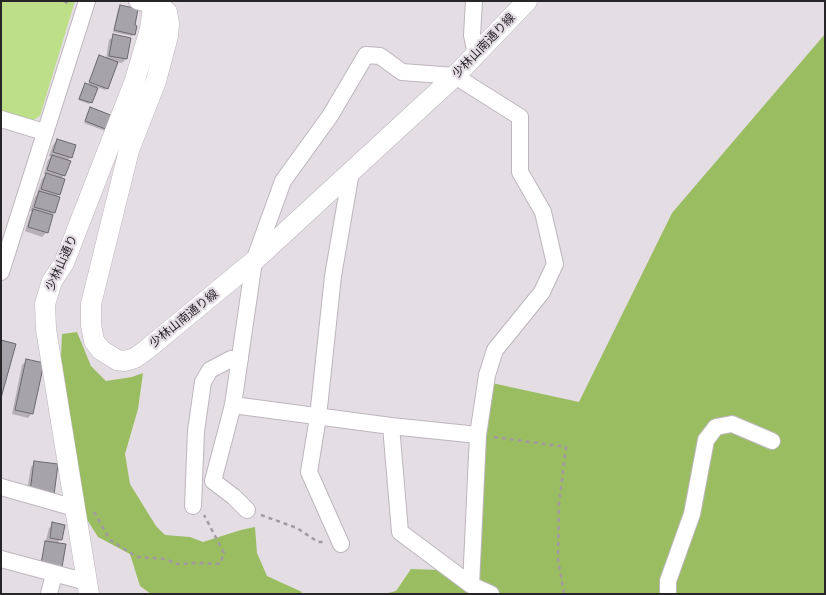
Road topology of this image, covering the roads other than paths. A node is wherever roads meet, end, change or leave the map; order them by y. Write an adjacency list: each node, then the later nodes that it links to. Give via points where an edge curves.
1 (87, 1): 8 (street)
2 (474, 1): 5 (street, via 472,35)
3 (527, 1): 5 (street, 少林山南通り線)
4 (148, 3): 10 (street, 少林山南通り線, via 167,12 168,36 156,81 129,150 95,286 91,304 94,340 101,350 117,360 135,358); 19 (street, 少林山通り, via 144,51 135,80 45,304 46,328)
5 (476, 55): 6 (street, 少林山南通り線)
6 (455, 76): 9 (street, 少林山南通り線); 10 (street, via 402,72 380,56 366,55 330,116 283,181); 16 (street, via 520,117 520,172 543,212 554,264 542,292 495,350 487,376)
7 (1, 119): 8 (street)
8 (44, 132): 11 (street)
9 (351, 172): 10 (street, 少林山南通り線); 14 (street, via 333,276)
10 (254, 261): 12 (street)
11 (1, 272)
12 (240, 359): 13 (street); 20 (street, via 230,359 210,370 204,382 196,431)
13 (233, 405): 14 (street); 21 (street, via 213,481)
14 (318, 417): 15 (street); 22 (street, via 309,472)
15 (391, 426): 16 (street); 25 (street, via 400,532)
16 (478, 435): 25 (street)
17 (772, 442): 29 (street, via 732,424 716,426 706,440 692,514 668,581)
18 (1, 487): 19 (street)
19 (83, 508): 26 (street, 少林山通り)
20 (198, 510)
21 (248, 510)
22 (341, 544)
23 (1, 559): 24 (street)
24 (54, 574): 26 (street); 27 (street)
25 (471, 585): 28 (street)
26 (88, 588)
27 (48, 594)
28 (491, 594)
29 (668, 594)

